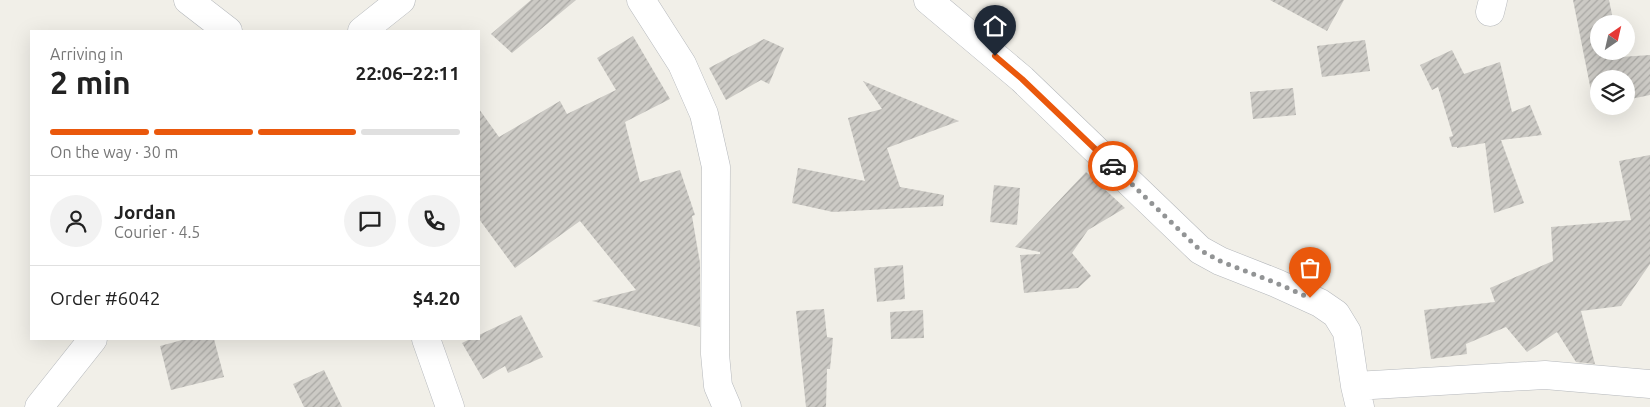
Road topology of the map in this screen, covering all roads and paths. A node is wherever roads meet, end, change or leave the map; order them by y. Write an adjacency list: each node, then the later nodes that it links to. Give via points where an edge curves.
1 (188, 0): 5 (street)
2 (401, 0): 6 (street)
3 (641, 0): 13 (street, via 682,64 704,114 716,167 715,354 718,386)
4 (928, 0): 10 (street, via 1022,79 1200,250 1320,303 1336,314 1347,332)
5 (227, 30)
6 (363, 30)
7 (92, 340): 11 (street)
8 (426, 340): 12 (street)
9 (1650, 384): 10 (street, via 1545,375)
10 (1358, 396)
11 (39, 407)
12 (450, 407)
13 (727, 407)

